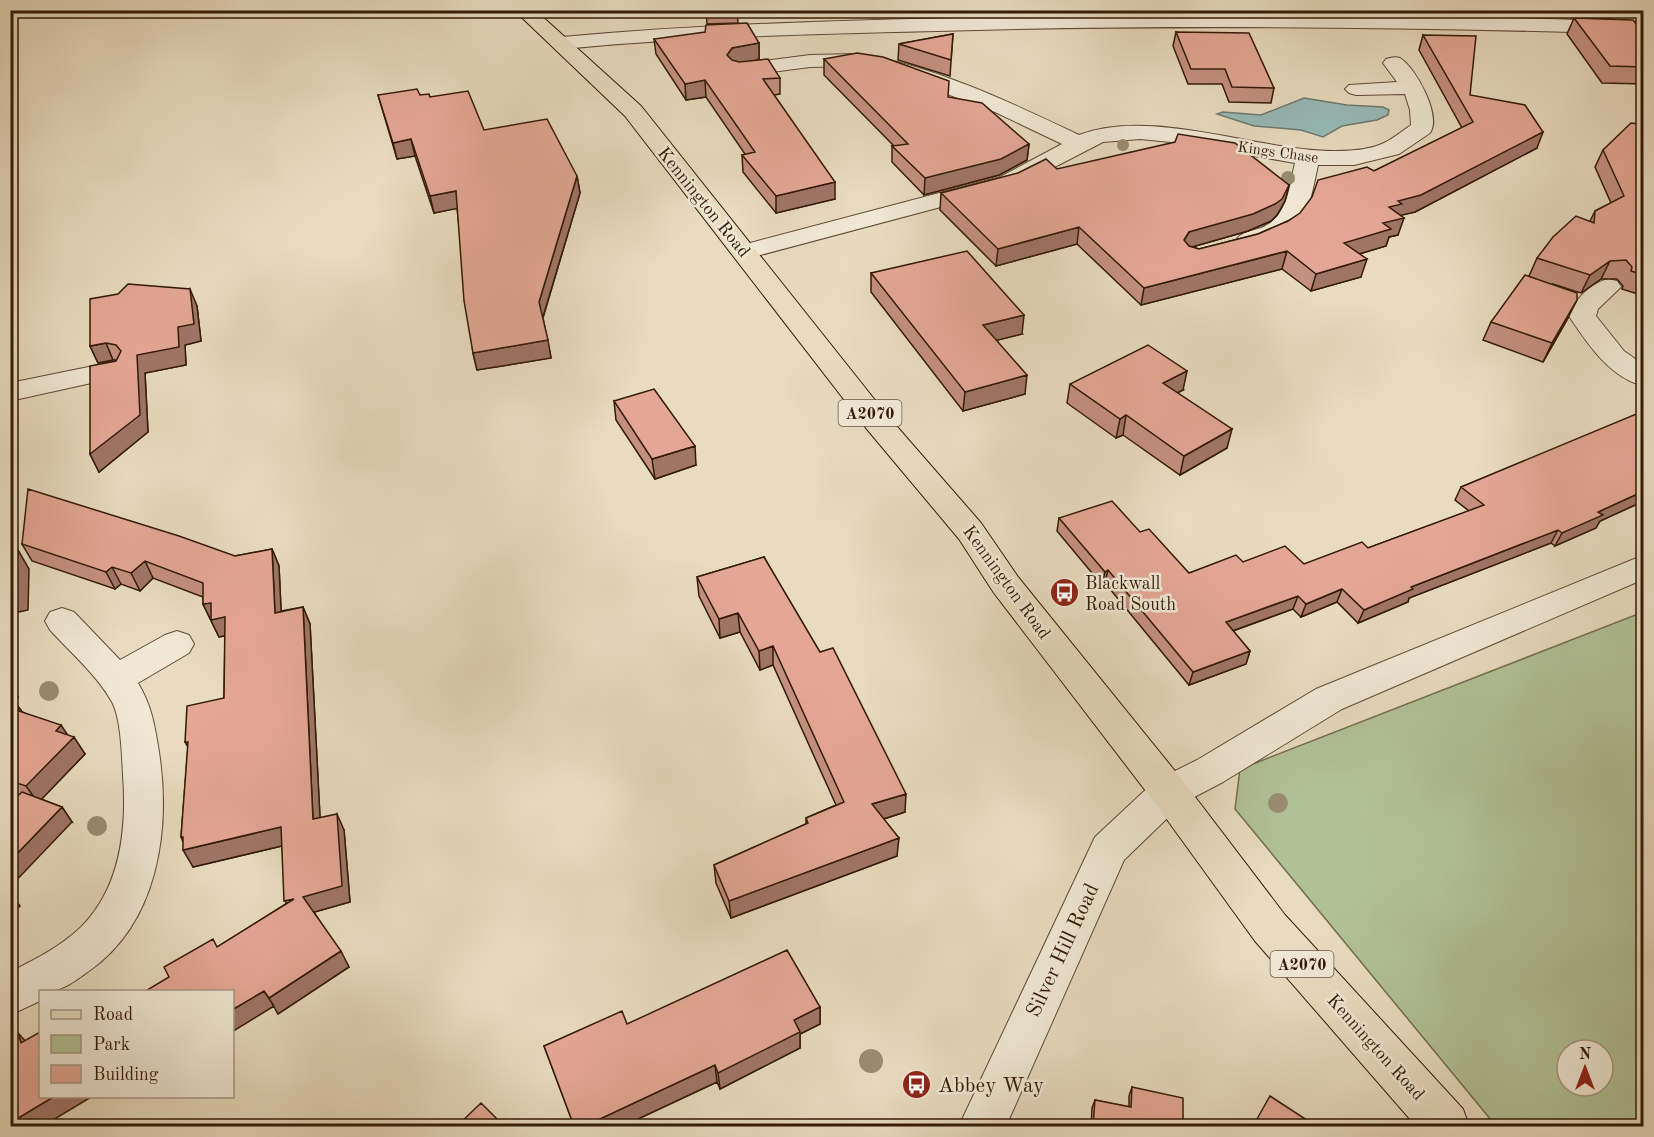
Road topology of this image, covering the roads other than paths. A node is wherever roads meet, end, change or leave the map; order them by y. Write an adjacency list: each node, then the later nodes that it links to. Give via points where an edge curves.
1 (523, 10): 3 (main road, A2070)
2 (1644, 28): 3 (street, via 1084,21 851,27)
3 (562, 43): 11 (main road, Kennington Road / A2070, via 633,111)
4 (1393, 63): 6 (street, Kings Chase)
5 (740, 70): 8 (street, via 810,61 887,64 1003,107)
6 (1412, 88): 7 (street); 9 (street, Kings Chase, via 1424,116 1422,128 1408,142 1374,154 1337,159)
7 (1356, 89)
8 (1080, 144): 9 (street, Kings Chase, via 1102,135 1150,132); 11 (street, Kings Chase, via 1008,182)
9 (1308, 157): 10 (street, via 1294,212 1287,223)
10 (1227, 246)
11 (744, 252): 20 (main road, Kennington Road / A2070, via 876,421 970,531 1006,585)
12 (1608, 287): 14 (street, via 1576,303 1614,357)
13 (112, 370): 15 (street)
14 (1644, 378)
15 (10, 392)
16 (1644, 566): 20 (street, via 1329,699)
17 (62, 621): 19 (street)
18 (177, 644): 19 (street)
19 (115, 680): 21 (street, via 132,705 145,779 140,856 132,884 115,916 93,942)
20 (1169, 792): 22 (street, Silver Hill Road, via 1108,849); 23 (main road, Kennington Road / A2070, via 1270,928)
21 (10, 995)
22 (982, 1126)
23 (1446, 1126)

